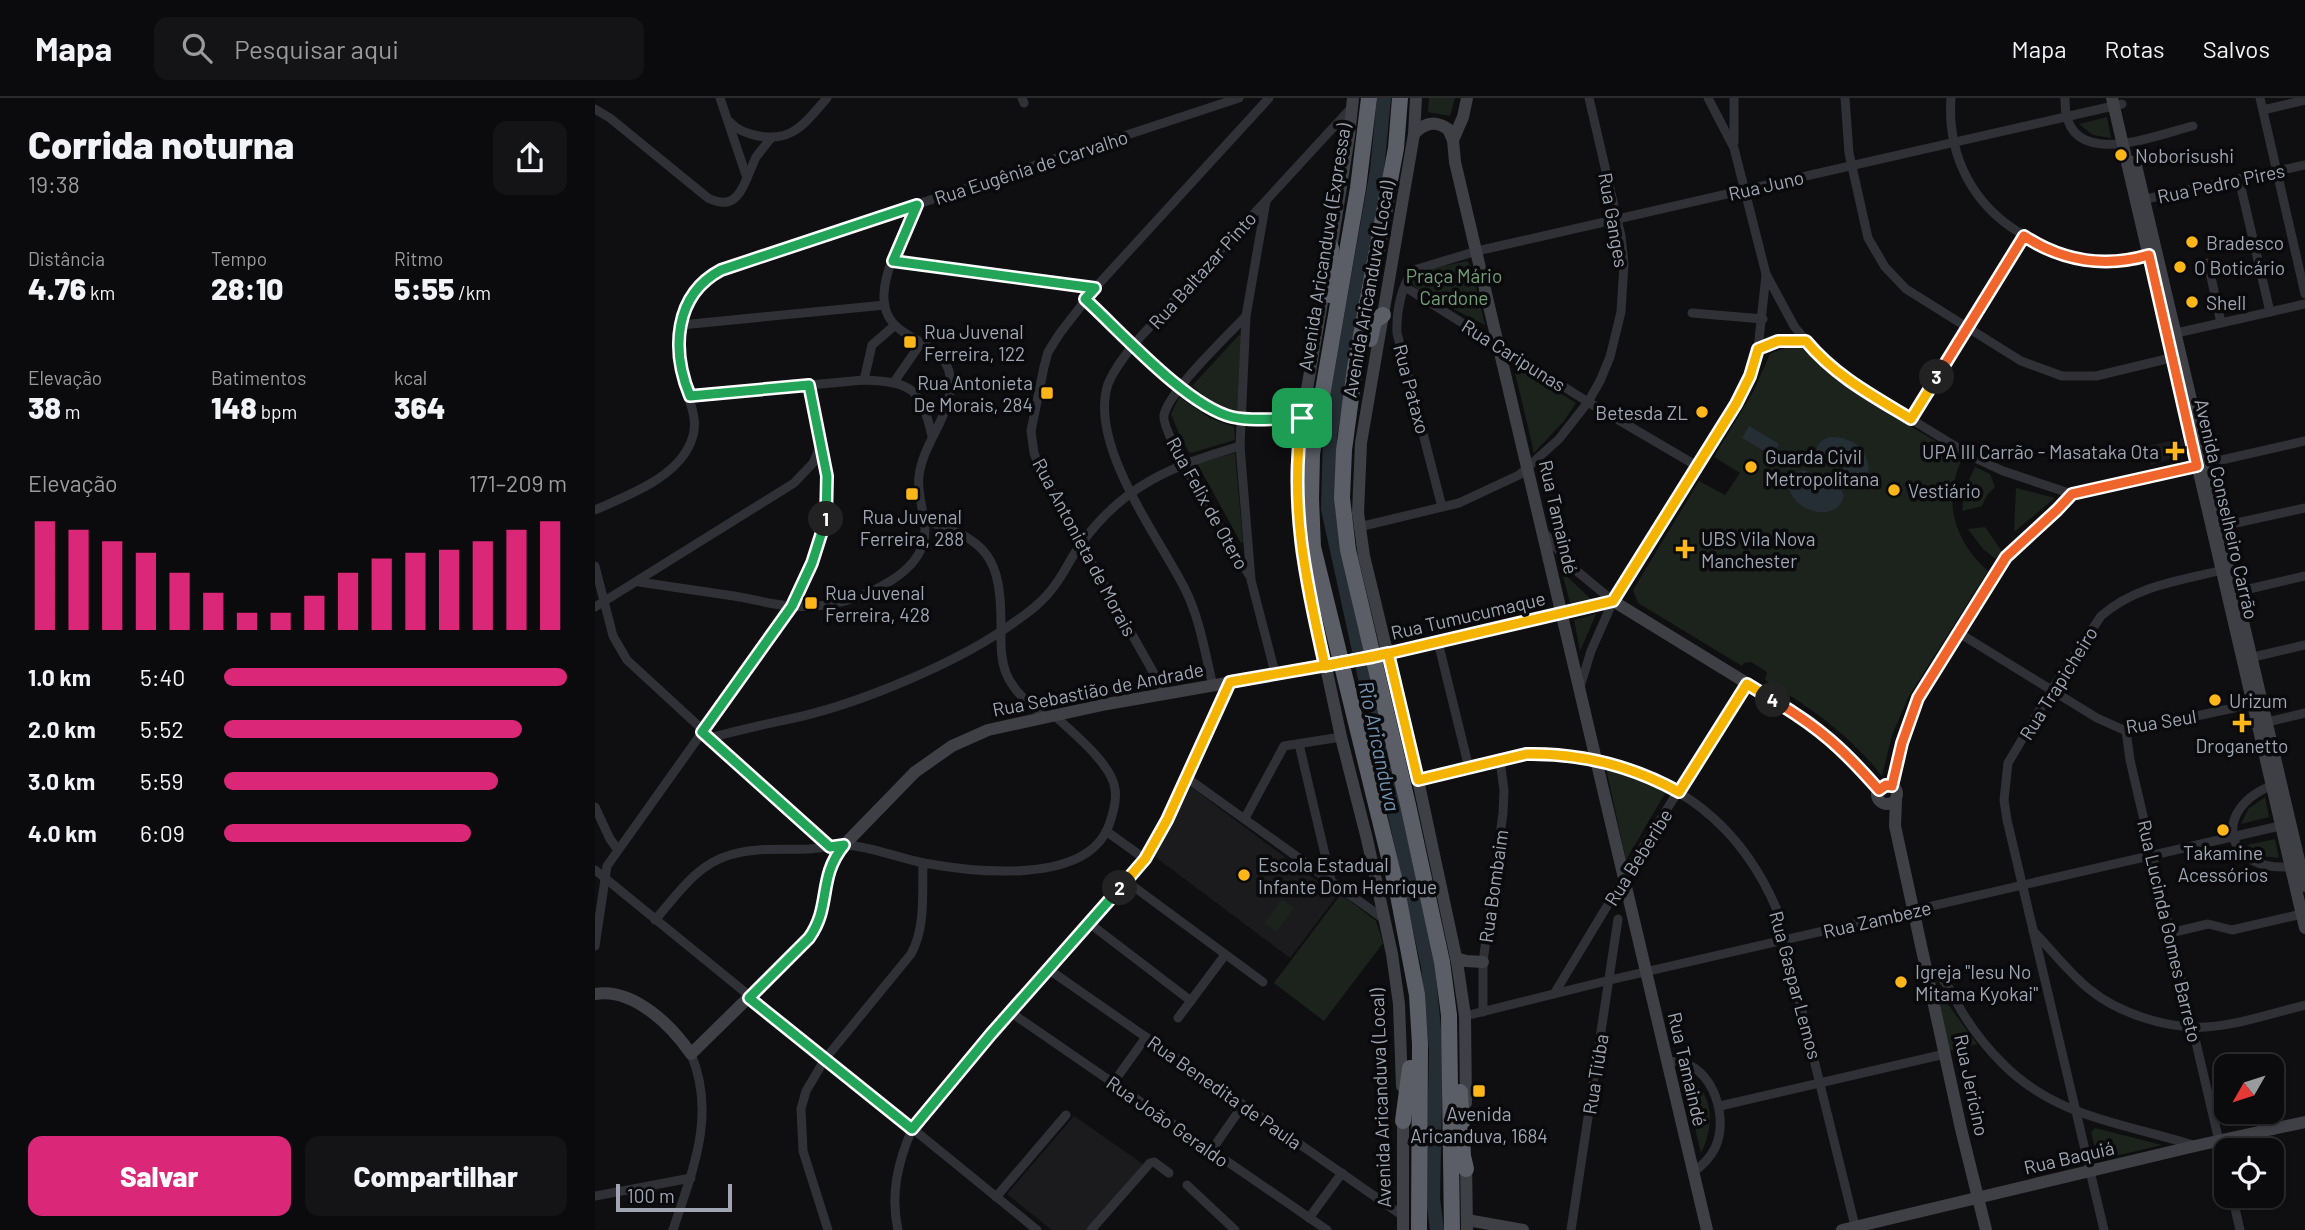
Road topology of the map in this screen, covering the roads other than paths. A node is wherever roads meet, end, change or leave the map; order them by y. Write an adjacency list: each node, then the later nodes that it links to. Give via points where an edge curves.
1 (720, 98): 22 (street)
2 (827, 98): 25 (street, via 799,129)
3 (1238, 98): 38 (street, Rua Eugênia de Carvalho)
4 (1269, 98): 50 (street, Rua Antonieta de Morais)
5 (1369, 98): 73 (highway, Avenida Aricanduva (Expressa))
6 (1400, 98): 84 (highway, via 1396,148)
7 (1416, 98): 24 (street, Avenida Aricanduva (Local))
8 (1467, 98): 26 (street)
9 (1589, 98): 39 (street, Rua Ganges)
10 (1708, 98): 29 (street)
11 (1734, 98): 29 (street)
12 (1845, 98): 30 (street)
13 (1951, 98): 27 (street)
14 (2065, 98): 21 (street)
15 (2260, 98): 20 (street)
16 (2305, 100): 20 (street)
17 (2117, 101): 21 (street, Rua Juno); 28 (street, Avenida Conselheiro Carrão)
18 (1353, 102): 36 (street, Rua Baltazar Pinto); 41 (street, Avenida Aricanduva (Local))
19 (595, 108): 33 (street, via 718,203 741,194)
20 (2263, 110): 32 (street)
21 (2066, 116): 27 (street, Rua Juno); 28 (street, via 2090,142 2108,146)
22 (727, 119): 25 (street, via 743,132); 33 (street)
23 (2193, 125): 28 (street)
24 (1414, 134): 26 (street, via 1435,123 1448,129); 59 (street, Avenida Aricanduva (Local))
25 (771, 138): 33 (street)
26 (1454, 140): 42 (street, Rua Tamaindé)
27 (1954, 142): 30 (street, Rua Juno); 40 (street, via 1977,197 1994,216)
28 (2127, 143): 37 (street, Avenida Conselheiro Carrão)
29 (1734, 148): 35 (street)
30 (1851, 165): 35 (street, Rua Juno); 65 (street, via 1868,238 1885,267 1912,293)
31 (2305, 165): 32 (street, Rua Pedro Pires)
32 (2277, 171): 34 (street, Rua Pedro Pires); 46 (street)
33 (747, 178)
34 (2239, 179): 37 (street, Rua Pedro Pires); 57 (street)
35 (1744, 190): 39 (street, Rua Juno); 48 (street)
36 (1267, 198): 60 (street); 69 (street, Rua Baltazar Pinto)
37 (2140, 201): 43 (street, Avenida Conselheiro Carrão)
38 (917, 205): 44 (street); 63 (street, Rua Eugênia de Carvalho, via 721,270 693,292)
39 (1617, 220): 42 (street, Rua Juno); 79 (street, Rua Ganges, via 1624,264 1621,312 1607,367)
40 (2024, 236): 43 (street, via 2059,255 2086,261 2115,262); 65 (street)
41 (1331, 248): 73 (highway); 80 (street, Avenida Aricanduva (Local))
42 (1477, 251): 47 (street, Rua Juno); 70 (street, Rua Tamaindé)
43 (2153, 254): 66 (street, Avenida Conselheiro Carrão)
44 (893, 261): 50 (street); 55 (street)
45 (2209, 263): 62 (street)
46 (2302, 270): 51 (street)
47 (1412, 272): 49 (street, Rua Pataxo)
48 (1766, 274): 53 (street); 56 (street)
49 (1405, 287): 70 (street, Rua Caripunas); 94 (street, Rua Pataxo, via 1397,333)
50 (1095, 288): 52 (street, Rua Antonieta de Morais)
51 (2305, 294)
52 (1085, 299): 69 (street); 101 (street, Rua Antonieta de Morais, via 1048,352 1031,431 1042,474)
53 (1779, 299): 56 (street); 67 (street)
54 (2305, 304): 57 (street)
55 (885, 305): 63 (street); 64 (street)
56 (1763, 307): 61 (street)
57 (2270, 312): 62 (street)
58 (1692, 313): 61 (street)
59 (1383, 314): 84 (highway, via 1372,326); 98 (street, Avenida Aricanduva (Local), via 1361,443)
60 (1245, 316): 77 (street); 81 (street)
61 (1763, 319): 71 (street)
62 (2221, 323): 66 (street)
63 (681, 325): 78 (street, Rua Eugênia de Carvalho, via 679,361)
64 (894, 326): 68 (street); 74 (street, via 872,345)
65 (1968, 328): 72 (street, via 2021,361 2062,376 2096,376); 82 (street)
66 (2172, 334): 72 (street, Avenida Conselheiro Carrão)
67 (1806, 341): 71 (street, via 1778,341); 82 (street, via 1842,377)
68 (921, 343): 75 (street); 83 (street, via 944,360 949,374 948,403)
69 (1134, 344): 77 (street); 92 (street, Rua Baltazar Pinto, via 1115,369 1104,405 1112,452)
70 (1500, 345): 79 (street, Rua Caripunas); 91 (street, Rua Tamaindé)
71 (1758, 349): 90 (street, via 1744,389)
72 (2177, 357): 89 (street, Avenida Conselheiro Carrão)
73 (1327, 364): 118 (highway, Avenida Aricanduva (Expressa), via 1312,454 1311,511 1313,547)
74 (864, 380): 75 (street); 76 (street)
75 (894, 382): 83 (street, via 910,388 922,403)
76 (809, 385): 78 (street); 86 (street)
77 (1181, 388): 81 (street, via 1221,414); 88 (street, Rua Felix de Otero, via 1164,418)
78 (690, 396): 96 (street, Rua Eugênia de Carvalho, via 696,423 693,438 674,466)
79 (1588, 401): 90 (street, Rua Caripunas); 91 (street, Rua Ganges)
80 (1302, 418): 81 (street); 118 (street, Avenida Aricanduva (Local), via 1296,472 1301,551)
81 (1240, 419): 87 (street)
82 (1911, 419): 93 (street, via 2003,471)
83 (932, 436): 97 (street, via 918,478)
84 (1346, 436): 116 (highway, via 1343,516)
85 (2305, 441): 89 (street)
86 (821, 443): 106 (street, via 813,463 794,484); 110 (street, via 828,489 825,521)
87 (1240, 446): 88 (street); 105 (street)
88 (1184, 463): 92 (street); 105 (street, Rua Felix de Otero)
89 (2202, 464): 93 (street); 99 (street, Avenida Conselheiro Carrão)
90 (1697, 466): 108 (street)
91 (1528, 470): 94 (street, Rua Ganges, via 1475,497); 100 (street, Rua Tamaindé)
92 (1132, 492): 101 (street); 122 (street, Rua Baltazar Pinto, via 1186,591)
93 (2072, 494): 113 (street, via 2006,557)
94 (1441, 507): 98 (street, Rua Ganges)
95 (2305, 508): 99 (street)
96 (595, 510)
97 (925, 521): 110 (street, via 922,546 897,577 859,597); 112 (street, via 963,535 988,554 1000,583)
98 (1359, 527): 116 (street, Avenida Aricanduva (Local))
99 (2217, 528): 103 (street, Avenida Conselheiro Carrão)
100 (1541, 529): 108 (street, via 1572,567); 111 (street, Rua Tamaindé)
101 (1081, 544): 112 (street, via 1047,595); 125 (street, Rua Antonieta de Morais)
102 (595, 566): 109 (street)
103 (2226, 569): 107 (street, Avenida Conselheiro Carrão); 124 (street, Rua Trapicheiro, via 2135,593 2111,607 2093,625)
104 (2305, 576): 107 (street)
105 (1251, 580): 119 (street)
106 (639, 582): 109 (street); 110 (street)
107 (2232, 593): 117 (street, Avenida Conselheiro Carrão)
108 (1613, 601): 111 (street, Rua Tumucumaque); 121 (street); 123 (street)
109 (599, 605): 131 (street, via 627,660)
110 (792, 606): 131 (street)
111 (1561, 613): 114 (street, Rua Tumucumaque); 123 (street, Rua Tamaindé)
112 (1001, 631): 128 (street, via 1006,673 1028,704); 131 (street, via 946,662 864,696 805,715)
113 (1959, 633): 124 (street, Rua Seul); 140 (street, via 1918,698)
114 (1438, 642): 116 (street, Rua Tumucumaque); 136 (street)
115 (2305, 645): 117 (street)
116 (1375, 656): 118 (street, Rua Sebastião de Andrade); 138 (street, Avenida Aricanduva (Local)); 191 (highway)
117 (2247, 659): 126 (street, Avenida Conselheiro Carrão)
118 (1338, 664): 119 (street, Rua Sebastião de Andrade); 132 (street, Avenida Aricanduva (Local)); 172 (highway, Avenida Aricanduva (Expressa))
119 (1275, 673): 120 (street, Rua Sebastião de Andrade)
120 (1230, 682): 122 (street, Rua Sebastião de Andrade); 137 (street)
121 (1747, 684): 141 (street, via 1830,738); 142 (street, Rua Beberibe)
122 (1213, 686): 125 (street, Rua Sebastião de Andrade)
123 (1579, 688): 135 (street, Rua Tamaindé)
124 (2052, 689): 130 (street, Rua Seul); 160 (street, Rua Trapicheiro, via 2008,763 2005,781 2007,820)
125 (1166, 695): 128 (street, Rua Sebastião de Andrade)
126 (2258, 703): 129 (street, Avenida Conselheiro Carrão); 130 (street, Rua Seul)
127 (2305, 713): 129 (street)
128 (1050, 717): 147 (street, via 1105,766 1113,781 1115,803); 149 (street, Rua Sebastião de Andrade, via 988,730 941,752)
129 (2262, 723): 139 (street, Avenida Conselheiro Carrão)
130 (2126, 731): 151 (street, Rua Lucinda Gomes Barreto)
131 (706, 735): 149 (street); 150 (street)
132 (1341, 737): 133 (street); 166 (street, Avenida Aricanduva (Local))
133 (1299, 744): 145 (street, via 1282,748); 158 (street)
134 (1500, 761): 135 (street, Rua Gaspar Lemos, via 1539,754); 136 (street, Rua Gaspar Lemos); 176 (street, Rua Bombaim, via 1504,790 1501,844)
135 (1596, 761): 142 (street, Rua Gaspar Lemos, via 1639,773); 156 (street, Rua Tamaindé)
136 (1469, 768): 138 (street, Rua Gaspar Lemos)
137 (1187, 778): 145 (street); 153 (street)
138 (1418, 780): 175 (street, Avenida Aricanduva (Local))
139 (2276, 784): 146 (street, Avenida Conselheiro Carrão); 148 (street, via 2237,810)
140 (1892, 786): 141 (street); 143 (street, via 1897,791)
141 (1879, 790): 143 (street, via 1878,796)
142 (1679, 792): 156 (street, Rua Beberibe); 171 (street, Rua Gaspar Lemos, via 1716,818 1743,849 1771,897)
143 (1890, 802): 162 (street, Rua Jericino)
144 (595, 807): 150 (street)
145 (1245, 818): 158 (street)
146 (2286, 825): 148 (street, Rua Zambeze); 152 (street, Avenida Conselheiro Carrão)
147 (1106, 831): 153 (street); 154 (street, via 1091,849 1057,866 1007,871)
148 (2234, 837): 151 (street, Rua Zambeze); 152 (street, via 2251,861 2269,866)
149 (837, 846): 154 (street); 165 (street, via 728,855 701,870); 185 (street, Rua Sebastião de Andrade, via 816,928)
150 (618, 850): 157 (street)
151 (2153, 856): 160 (street, Rua Zambeze); 170 (street, Rua Lucinda Gomes Barreto)
152 (2296, 857): 161 (street, Avenida Conselheiro Carrão); 163 (street, Avenida Conselheiro Carrão)
153 (1145, 859): 159 (street)
154 (923, 863): 197 (street, via 917,944)
155 (595, 870): 157 (street)
156 (1625, 876): 178 (street, Rua Tamaindé); 184 (street, Rua Beberibe)
157 (604, 878): 165 (street); 173 (street)
158 (1331, 880): 166 (street)
159 (1126, 881): 167 (street); 174 (street)
160 (2023, 886): 162 (street, Rua Zambeze); 169 (street, Rua Trapicheiro)
161 (2305, 886)
162 (1914, 910): 171 (street, Rua Zambeze); 179 (street, Rua Jericino)
163 (2302, 914): 168 (street, Avenida Conselheiro Carrão); 170 (street, via 2232,930 2208,924)
164 (1618, 919): 180 (street, Rua Tiúba)
165 (655, 920): 185 (street)
166 (1385, 920): 205 (street, Avenida Aricanduva (Local), via 1399,1004)
167 (1089, 923): 177 (street); 187 (street)
168 (2305, 928)
169 (2032, 929): 193 (street, via 2074,976 2107,1001 2148,1019); 203 (street, Rua Trapicheiro)
170 (2170, 933): 193 (street, Rua Lucinda Gomes Barreto)
171 (1786, 941): 178 (street, Rua Zambeze); 200 (street, Rua Gaspar Lemos)
172 (1408, 943): 205 (highway, via 1411,1055); 236 (highway, Avenida Aricanduva (Expressa), via 1420,1044)
173 (595, 946)
174 (1225, 955): 181 (street); 187 (street)
175 (1455, 958): 176 (street); 191 (street, Avenida Aricanduva (Local))
176 (1483, 962): 190 (street, Rua Bombaim)
177 (1048, 969): 189 (street); 194 (street, Rua Benedita de Paula)
178 (1647, 973): 180 (street, Rua Zambeze); 198 (street, Rua Tamaindé)
179 (1929, 973): 182 (street, Rua Jericino); 186 (street, via 1941,977)
180 (1610, 980): 184 (street, Rua Zambeze); 239 (street, Rua Tiúba)
181 (1263, 982)
182 (1932, 991): 186 (street); 196 (street, Rua Jericino)
183 (595, 994): 195 (street, via 619,995 650,1012)
184 (1554, 994): 190 (street, Rua Zambeze)
185 (749, 998): 195 (street, Rua Sebastião de Andrade); 197 (street)
186 (1954, 998): 203 (street, via 1988,1048 2013,1074)
187 (1191, 1001): 192 (street)
188 (2305, 1005): 193 (street, via 2216,1026)
189 (1010, 1012): 199 (street, Rua João Geraldo); 207 (street)
190 (1483, 1012): 191 (street, Rua Zambeze)
191 (1457, 1015): 213 (highway); 237 (highway)
192 (1178, 1018)
193 (2192, 1027): 208 (street, Rua Lucinda Gomes Barreto)
194 (1146, 1037): 199 (street); 201 (street, Rua Benedita de Paula)
195 (691, 1054): 218 (street, via 703,1110)
196 (1945, 1054): 200 (street); 222 (street, Rua Jericino)
197 (825, 1059): 207 (street); 229 (street, via 806,1091 800,1127)
198 (1666, 1062): 202 (street, via 1693,1068); 214 (street, Rua Tamaindé)
199 (1112, 1083): 212 (street, Rua João Geraldo)
200 (1821, 1084): 202 (street); 227 (street, Rua Gaspar Lemos)
201 (1243, 1105): 212 (street); 217 (street, Rua Benedita de Paula)
202 (1720, 1106): 214 (street, via 1715,1148)
203 (2075, 1111): 211 (street); 215 (street, Rua Trapicheiro)
204 (1066, 1115): 221 (street)
205 (1403, 1122): 224 (street, Avenida Aricanduva (Local))
206 (2305, 1122): 209 (street, Rua Baquiá)
207 (912, 1129): 221 (street); 230 (street, via 894,1189)
208 (2218, 1138)
209 (2233, 1138)
210 (2214, 1142): 211 (street, Rua Baquiá)
211 (2195, 1146): 215 (street, Rua Baquiá)
212 (1211, 1151): 225 (street, Rua João Geraldo)
213 (1466, 1170): 226 (street)
214 (1693, 1172): 240 (street, Rua Tamaindé)
215 (2091, 1172): 222 (street, Rua Baquiá); 243 (street, Rua Trapicheiro)
216 (1169, 1173): 232 (street, via 1152,1162)
217 (1342, 1173): 224 (street, Rua Benedita de Paula); 225 (street)
218 (691, 1178): 220 (street); 228 (street)
219 (1187, 1185): 233 (street)
220 (595, 1196)
221 (996, 1196): 231 (street)
222 (1978, 1198): 227 (street, Rua Baquiá); 242 (street, Rua Jericino)
223 (2235, 1208): 244 (street)
224 (1403, 1216): 235 (street, Avenida Aricanduva (Local))
225 (1309, 1218): 234 (street, Rua João Geraldo)
226 (1467, 1225): 238 (street)
227 (1855, 1228): 241 (street, Rua Baquiá)
228 (673, 1230)
229 (828, 1230)
230 (898, 1230)
231 (1037, 1230)
232 (1091, 1230)
233 (1235, 1230)
234 (1327, 1230)
235 (1403, 1230)
236 (1419, 1230)
237 (1452, 1230)
238 (1523, 1230)
239 (1571, 1230)
240 (1707, 1230)
241 (1842, 1230)
242 (1986, 1230)
243 (2104, 1230)
244 (2240, 1230)

